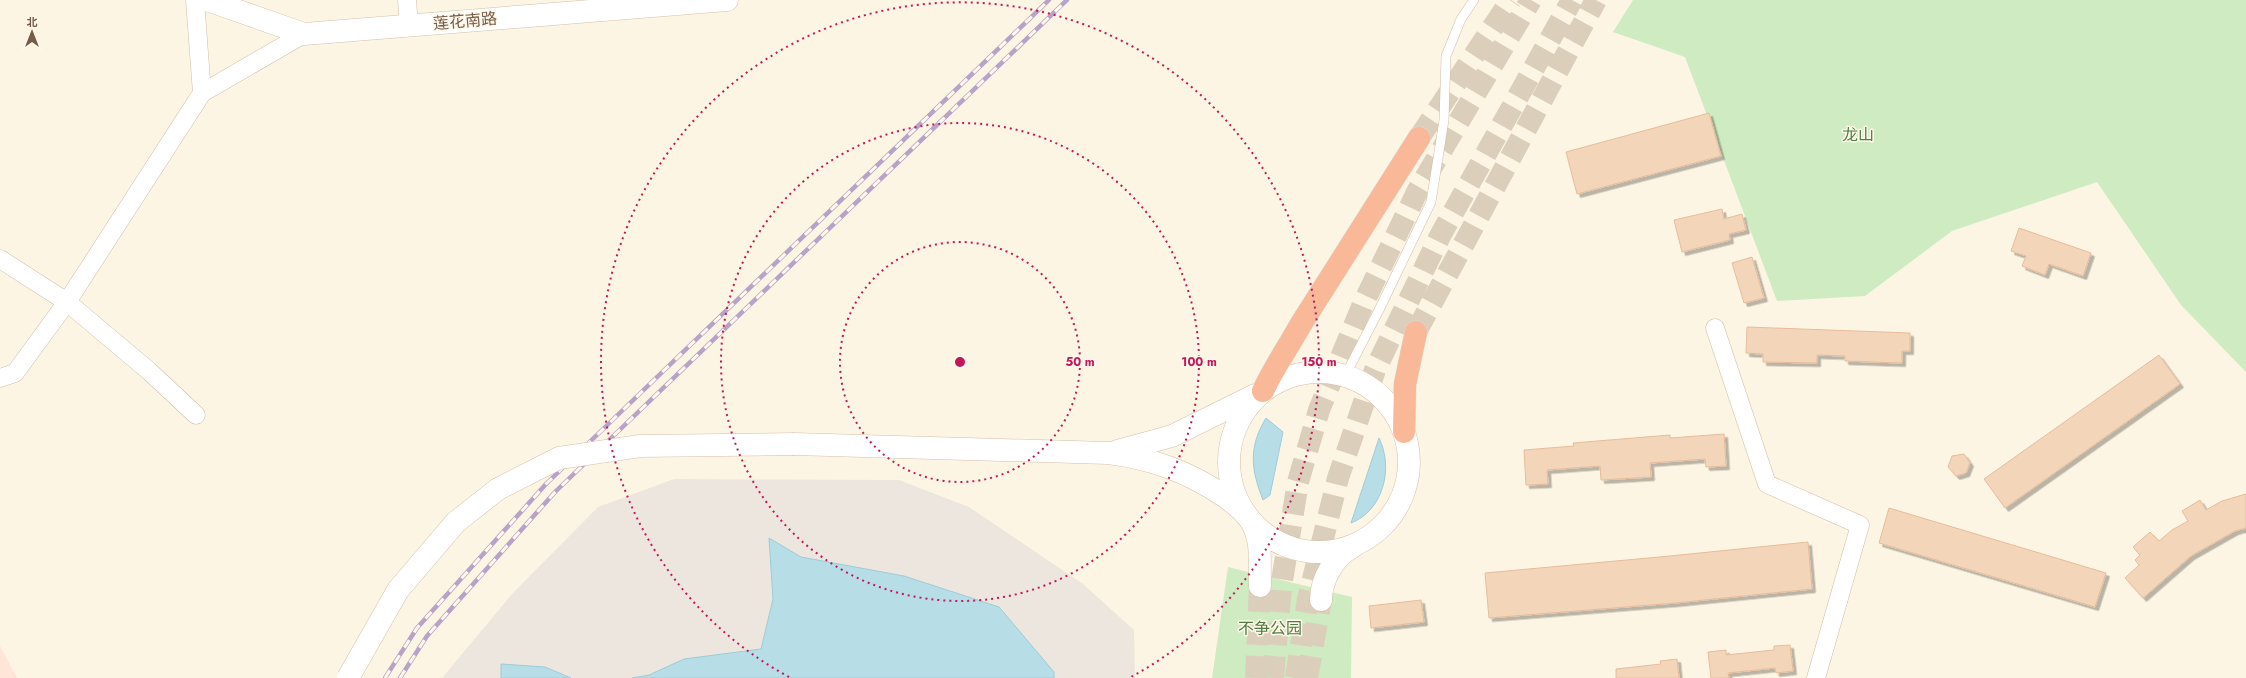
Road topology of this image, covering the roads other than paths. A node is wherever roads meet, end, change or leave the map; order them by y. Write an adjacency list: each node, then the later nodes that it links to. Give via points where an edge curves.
1 (195, 0): 8 (street)
2 (207, 0): 7 (street, 莲花南路)
3 (407, 0): 6 (street)
4 (727, 0): 6 (street, 莲花南路)
5 (1474, 0): 14 (lane, via 1461,20 1446,56 1444,120 1431,202)
6 (409, 25): 7 (street, 莲花南路)
7 (304, 34): 8 (street)
8 (202, 94): 11 (street)
9 (1419, 138): 16 (highway, via 1287,349 1278,359)
10 (0, 259): 11 (street)
11 (67, 302): 15 (street, via 15,374); 17 (street, via 149,371)
12 (1715, 328): 25 (street, via 1767,484 1860,525)
13 (1416, 332): 18 (highway, via 1405,384)
14 (1345, 376): 16 (street, via 1328,372 1310,372 1287,377); 18 (street, via 1367,385 1379,394 1391,406)
15 (0, 378)
16 (1263, 391): 19 (street, via 1172,436); 20 (street, via 1242,415 1230,444 1229,475 1239,504)
17 (196, 415)
18 (1404, 432): 21 (street, via 1410,456 1405,492 1390,518 1377,531)
19 (1108, 453): 20 (street, via 1176,469 1234,502); 24 (street, bridge, via 794,444 640,446 559,458 498,489 456,522 398,590)
20 (1252, 522): 21 (street, via 1276,541 1297,549 1326,551); 22 (street, via 1258,539)
21 (1355, 545): 23 (street, via 1345,550 1326,577)
22 (1260, 586)
23 (1321, 600)
24 (348, 678)
25 (1816, 678)

